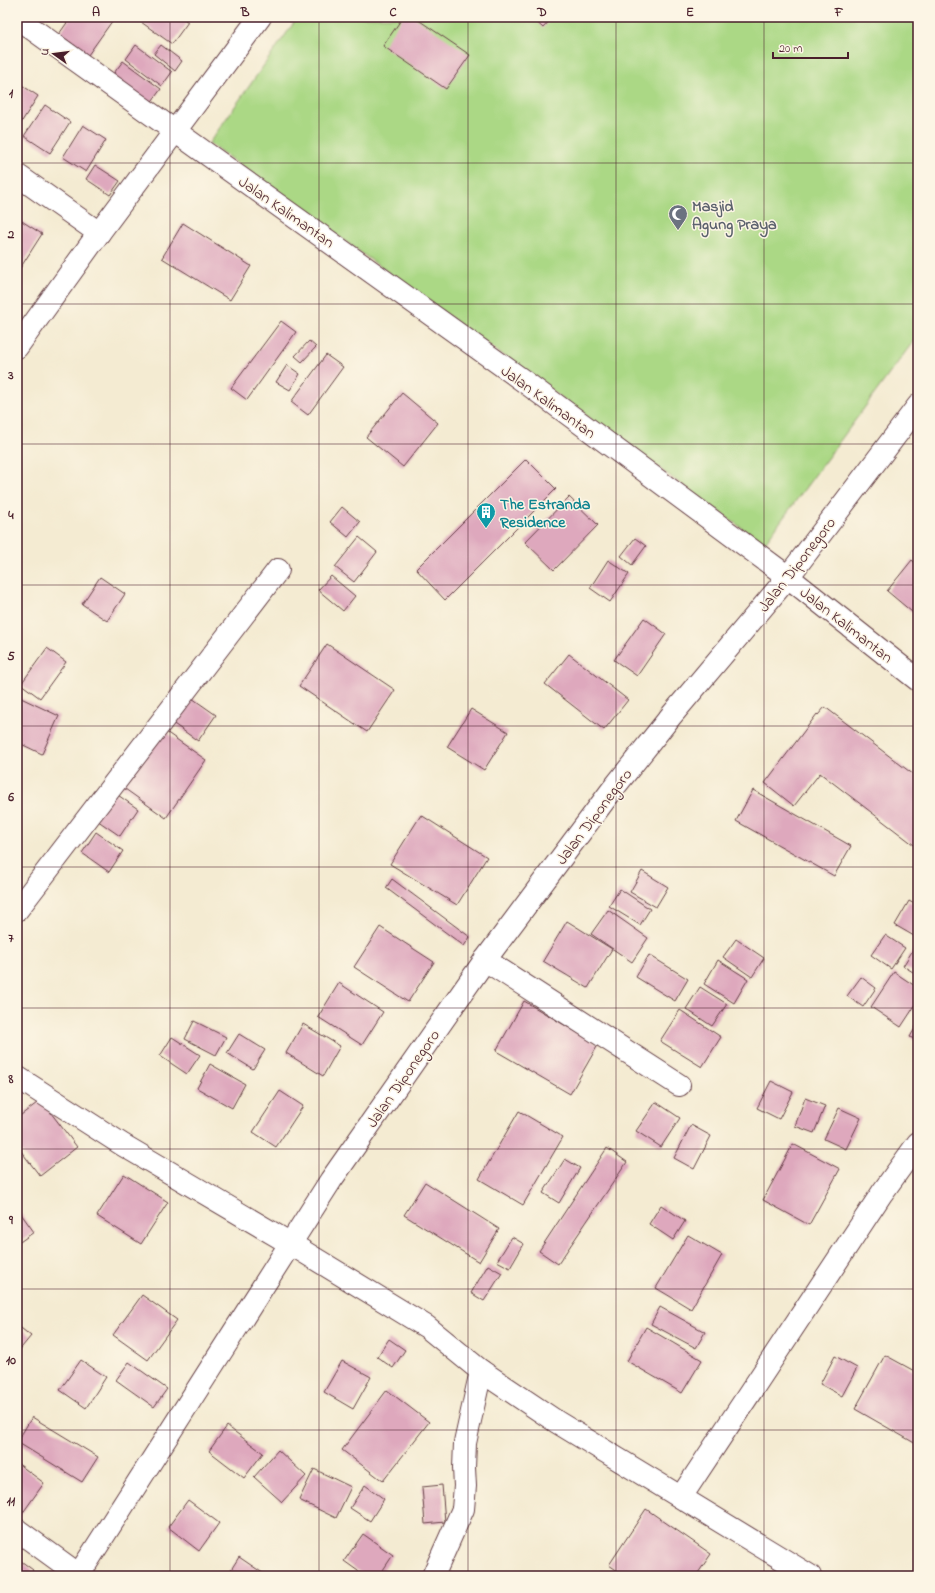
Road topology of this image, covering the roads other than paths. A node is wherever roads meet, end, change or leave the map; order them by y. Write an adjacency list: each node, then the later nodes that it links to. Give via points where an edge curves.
1 (260, 17): 3 (street)
2 (17, 18): 3 (street, Jalan Kalimantan)
3 (174, 132): 5 (street); 9 (street, Jalan Kalimantan, via 419,306)
4 (17, 175): 5 (street)
5 (99, 232): 6 (street)
6 (17, 347)
7 (918, 406): 9 (street, Jalan Diponegoro)
8 (278, 570): 11 (street)
9 (788, 577): 10 (street, Jalan Kalimantan); 12 (street, Jalan Diponegoro, via 612,790)
10 (918, 680)
11 (17, 910)
12 (485, 960): 14 (street); 16 (street, Jalan Diponegoro, via 331,1180)
13 (17, 1077): 16 (street, via 122,1145)
14 (679, 1085)
15 (918, 1143): 18 (street, via 882,1193)
16 (290, 1244): 17 (street, via 427,1327); 20 (street, Jalan Diponegoro)
17 (481, 1371): 18 (street, via 557,1422); 21 (street, via 465,1443 463,1508)
18 (681, 1497): 22 (street)
19 (17, 1530): 20 (street)
20 (78, 1575)
21 (433, 1576)
22 (810, 1576)

